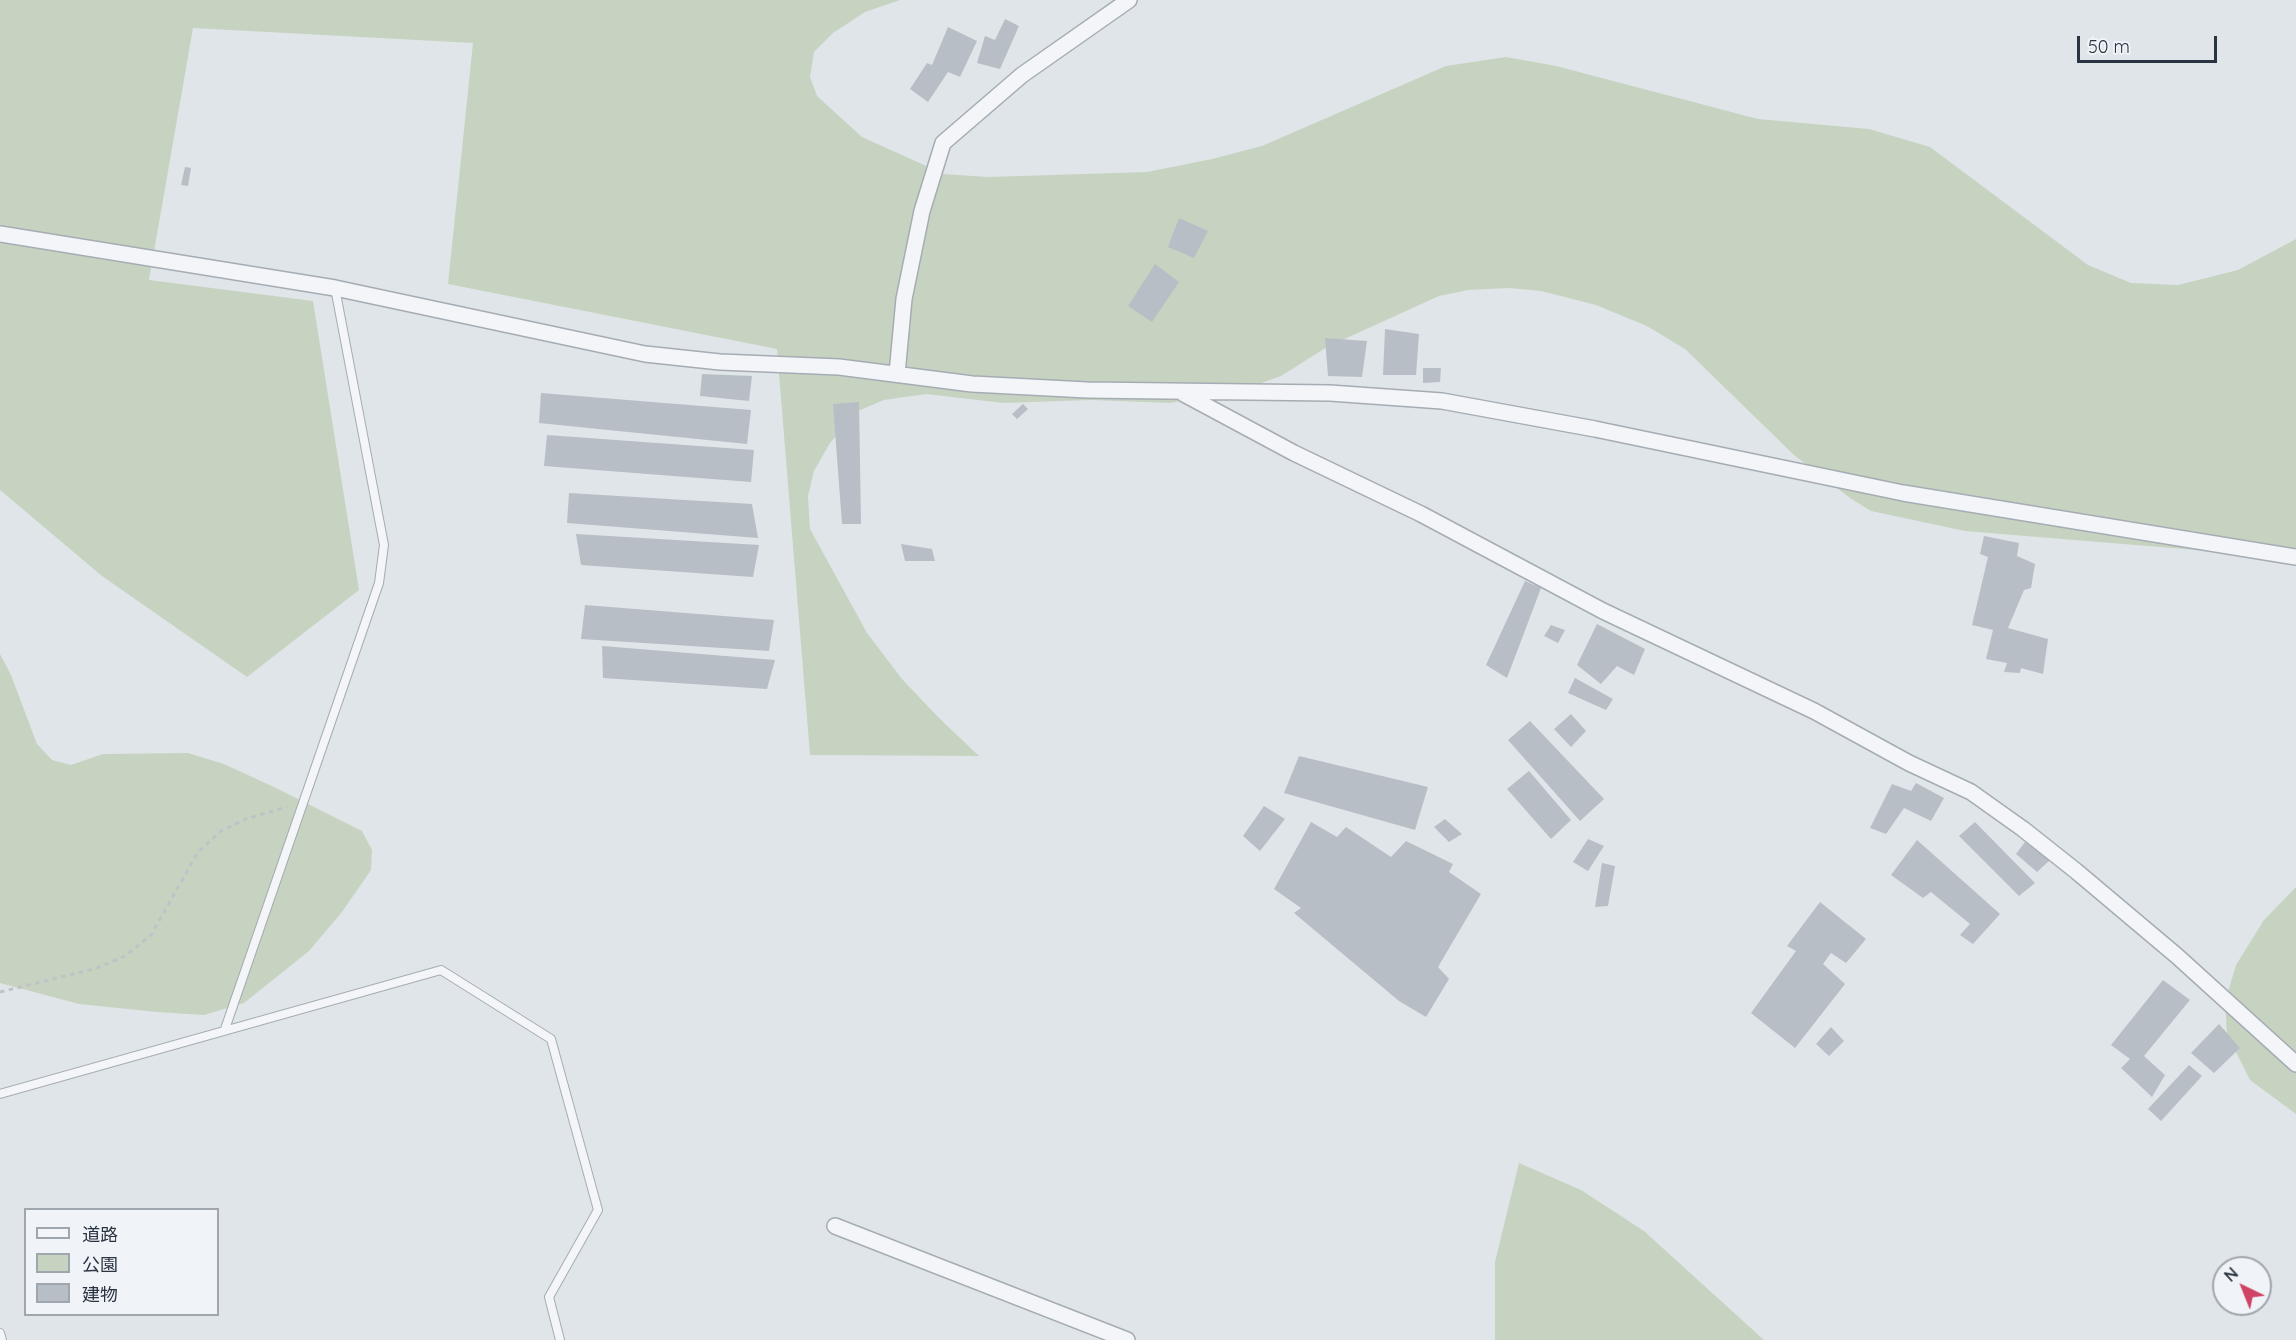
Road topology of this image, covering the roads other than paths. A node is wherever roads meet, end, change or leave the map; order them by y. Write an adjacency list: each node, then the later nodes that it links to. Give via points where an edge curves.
1 (1129, 0): 4 (street, via 1022,75 943,143 922,211 904,299)
2 (0, 234): 3 (street)
3 (335, 288): 4 (street, via 645,354); 7 (lane, via 384,545 379,583)
4 (897, 374): 5 (street, via 984,384)
5 (1181, 392): 6 (street, via 1329,393 1442,401 1903,493); 8 (street, via 1603,611 1814,711 1971,792 2076,871)
6 (2296, 557)
7 (225, 1029): 9 (lane); 13 (lane, via 441,970 551,1039 598,1210 549,1297)
8 (2296, 1064)
9 (0, 1094)
10 (835, 1226): 14 (street)
11 (0, 1333): 12 (lane)
12 (2, 1340)
13 (560, 1340)
14 (1127, 1340)

